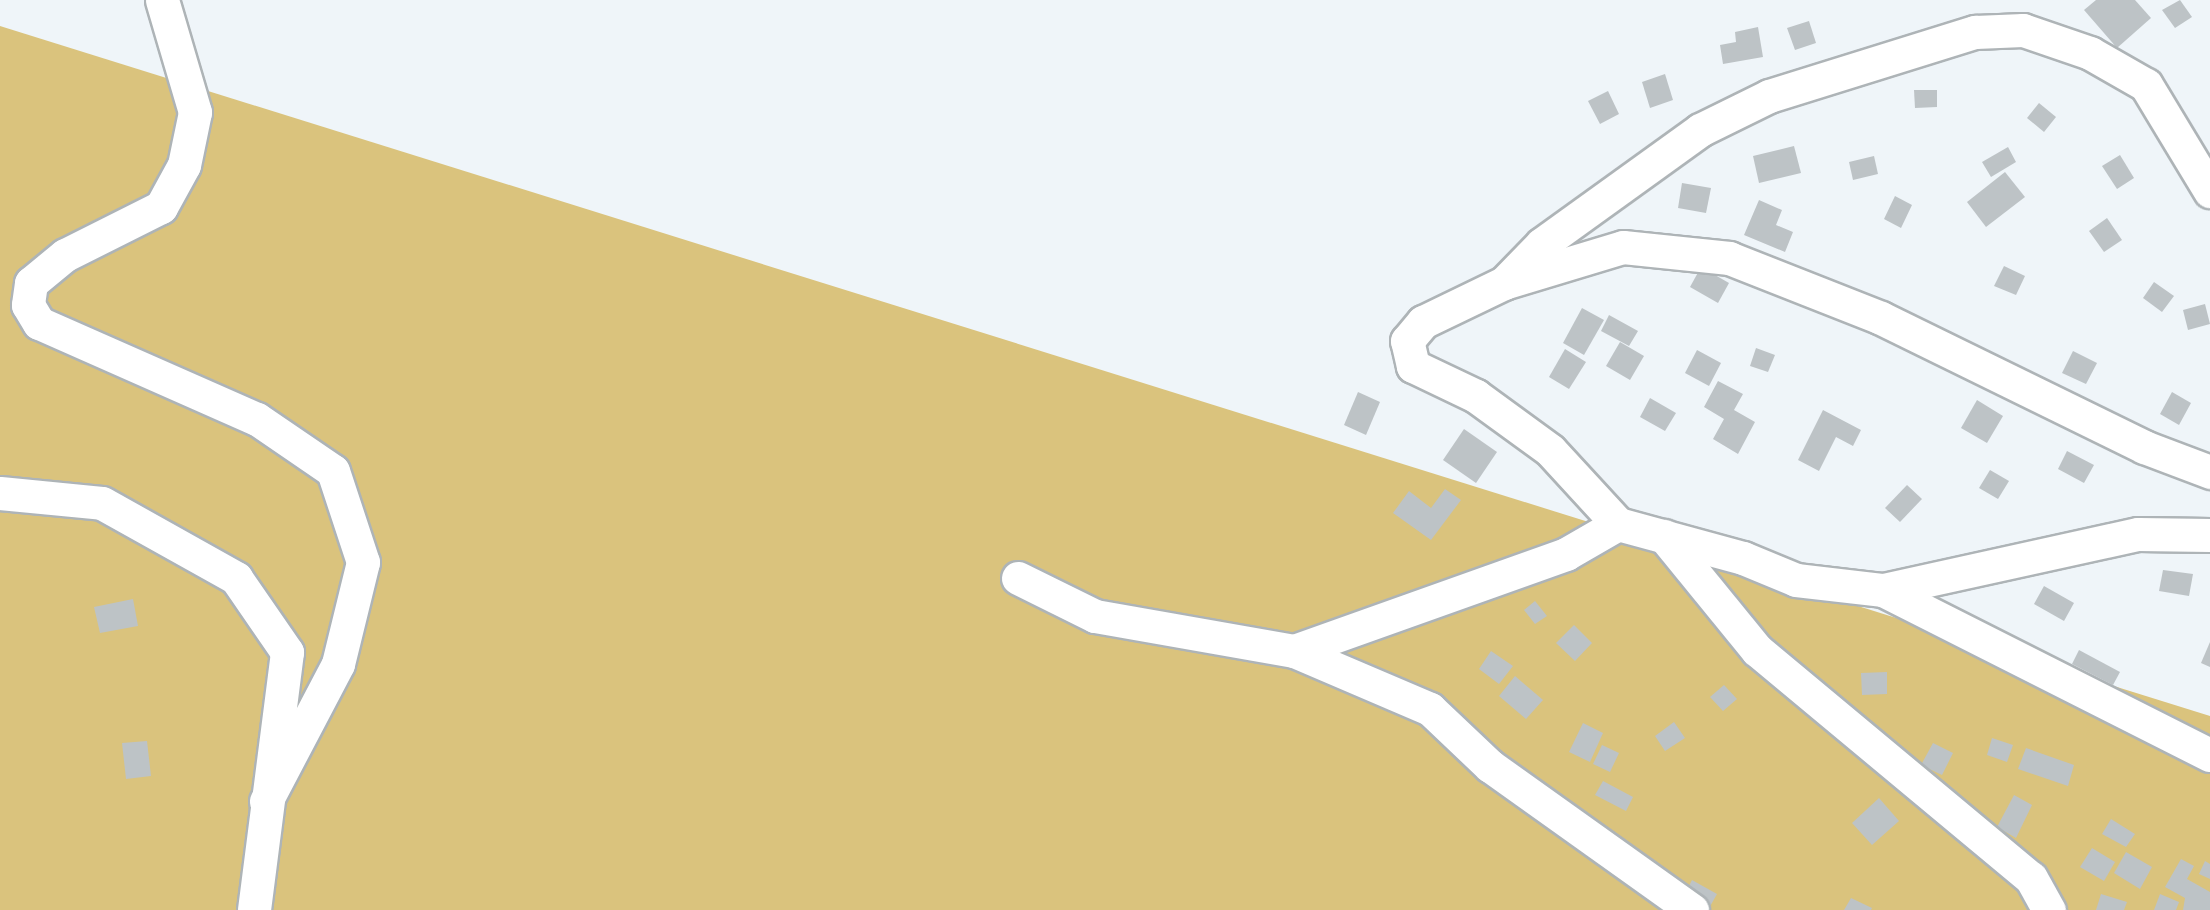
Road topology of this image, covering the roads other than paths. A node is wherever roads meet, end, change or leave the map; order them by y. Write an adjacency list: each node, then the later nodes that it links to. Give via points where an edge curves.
1 (162, 0): 13 (street, via 195,112 184,165 161,207 65,255 31,283 28,305 39,323 257,419 333,471 363,562 338,663)
2 (2210, 191): 3 (street, via 2146,86 2090,53 2023,30 1975,32 1769,96 1700,130 1542,244)
3 (1504, 283): 4 (street, via 1623,247 1729,258 1881,318 2144,447); 6 (street, via 1423,322 1407,341 1413,366 1476,396 1551,450)
4 (2210, 472)
5 (0, 493): 13 (street, via 102,503 236,578 287,652)
6 (1618, 524): 8 (street); 11 (street, via 1566,554)
7 (2210, 535): 10 (street, via 2138,534)
8 (1664, 536): 10 (street, via 1796,580); 16 (street, via 1757,650 2031,878)
9 (1018, 578): 11 (street, via 1095,616)
10 (1883, 590): 12 (street)
11 (1294, 651): 15 (street, via 1430,709 1490,766)
12 (2210, 755)
13 (266, 801): 14 (street)
14 (254, 910)
15 (1692, 910)
16 (2049, 910)

